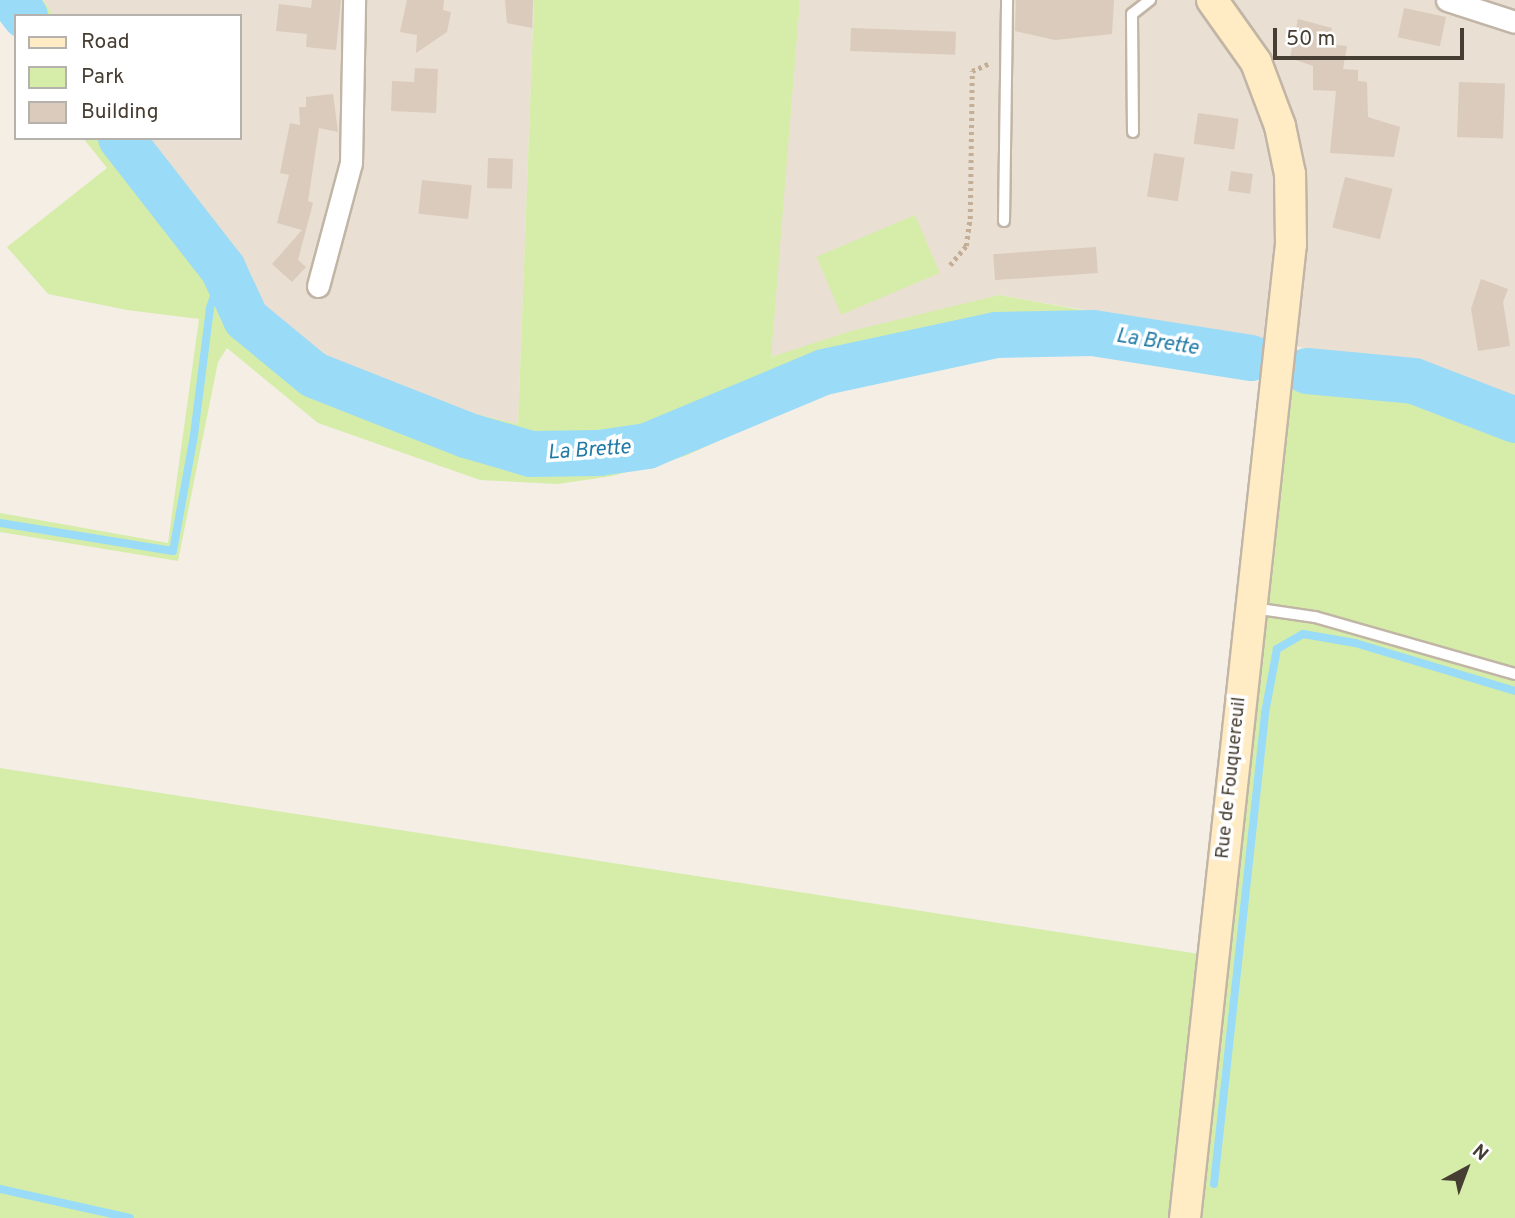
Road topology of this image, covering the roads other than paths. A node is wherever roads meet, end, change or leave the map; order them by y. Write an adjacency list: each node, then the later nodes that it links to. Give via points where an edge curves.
1 (354, 0): 9 (street, via 351,163)
2 (1007, 0): 8 (lane)
3 (1150, 0): 7 (lane, via 1132,14)
4 (1212, 0): 10 (street, Rue de Fouquereuil, via 1256,62 1280,125 1290,174 1290,244)
5 (1447, 0): 6 (street)
6 (1515, 22)
7 (1133, 132)
8 (1004, 221)
9 (318, 286)
10 (1251, 608): 11 (lane, via 1315,617); 12 (street, Rue de Fouquereuil)
11 (1515, 674)
12 (1185, 1218)

